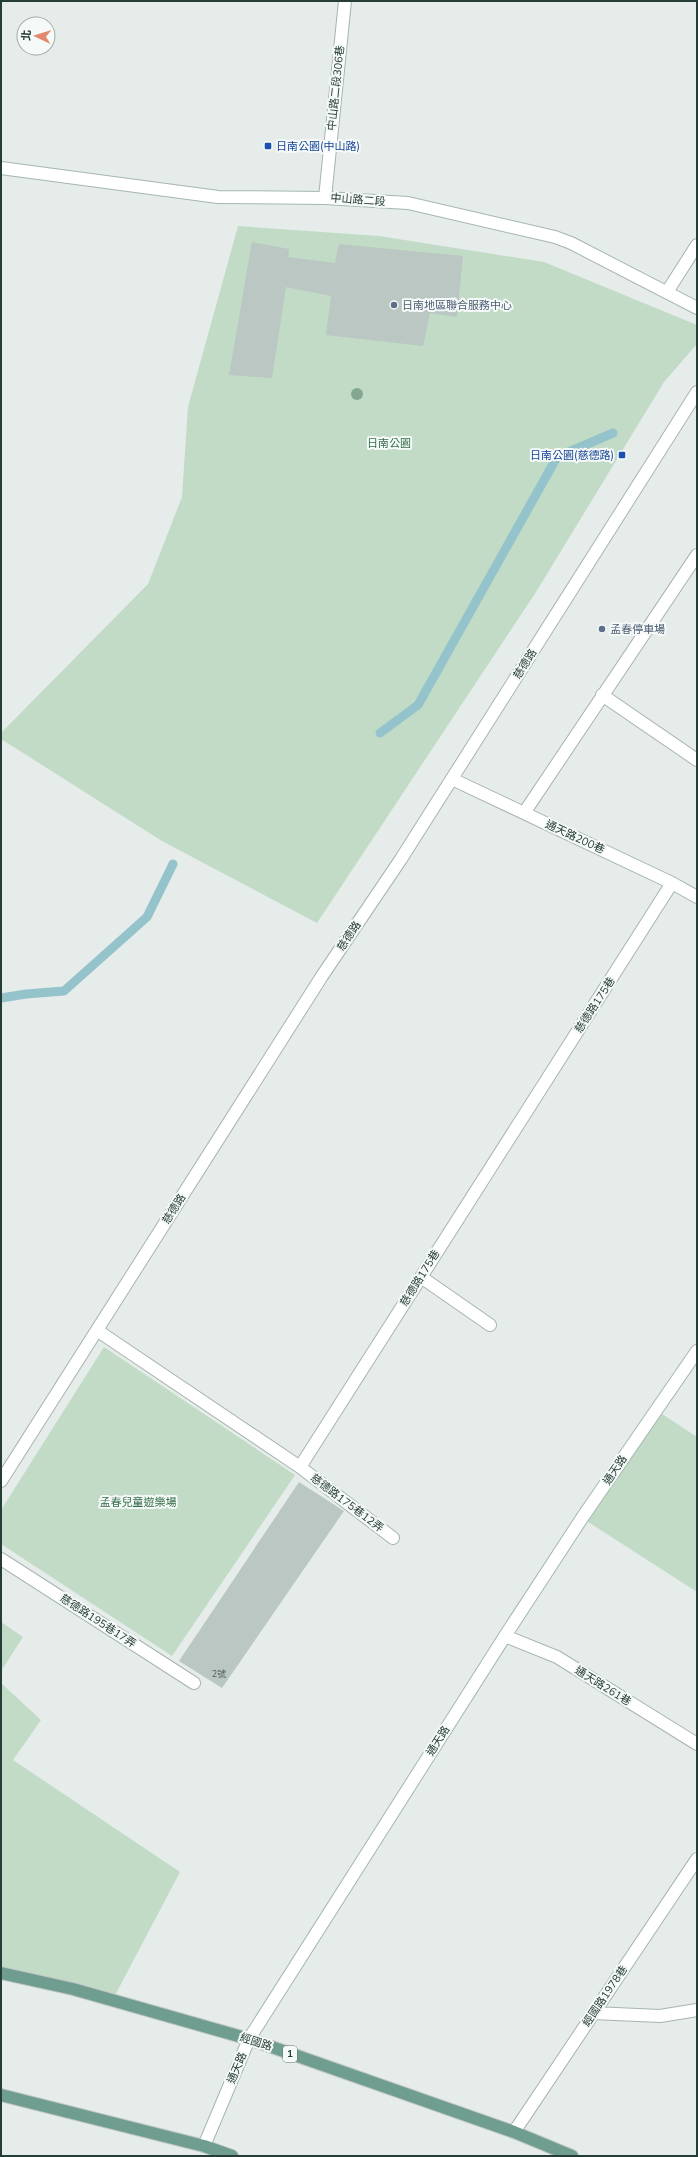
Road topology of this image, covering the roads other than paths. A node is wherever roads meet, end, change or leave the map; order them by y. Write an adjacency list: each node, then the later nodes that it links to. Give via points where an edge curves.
1 (345, 1): 3 (street, 中山路二段306巷)
2 (1, 168): 3 (street, 中山路二段, via 218,197)
3 (325, 198): 5 (street, 中山路二段, via 408,203 555,237)
4 (697, 245): 5 (street)
5 (667, 292): 6 (street, 中山路二段)
6 (697, 308)
7 (697, 392): 11 (street, 慈德路)
8 (697, 555): 9 (street)
9 (602, 695): 10 (street); 12 (street)
10 (697, 760)
11 (452, 779): 12 (street, 通天路200巷); 17 (street, 慈德路, via 326,971)
12 (524, 813): 13 (street, 通天路200巷)
13 (672, 883): 14 (street, 通天路200巷); 15 (street, 慈德路175巷)
14 (697, 897)
15 (421, 1277): 16 (street); 19 (street, 慈德路175巷)
16 (490, 1325)
17 (98, 1331): 19 (street); 20 (street, 慈德路)
18 (697, 1350): 23 (street, 通天路)
19 (300, 1467): 21 (street, 慈德路175巷12弄)
20 (1, 1481)
21 (393, 1538)
22 (1, 1559): 24 (street, 慈德路195巷17弄)
23 (505, 1636): 25 (street, 通天路261巷, via 557,1657); 30 (street, 通天路)
24 (194, 1683)
25 (697, 1744)
26 (697, 1860): 29 (street, 經國路1978巷)
27 (1, 1973): 30 (main road, 經國路 / 1, via 73,1990)
28 (697, 2010): 29 (street, via 660,2016)
29 (594, 2013): 32 (street, 經國路1978巷)
30 (250, 2039): 32 (main road, 經國路 / 1); 33 (street, 通天路)
31 (1, 2095): 33 (main road)
32 (514, 2132): 35 (main road, 經國路 / 1)
33 (204, 2146): 34 (main road)
34 (232, 2156)
35 (572, 2156)

